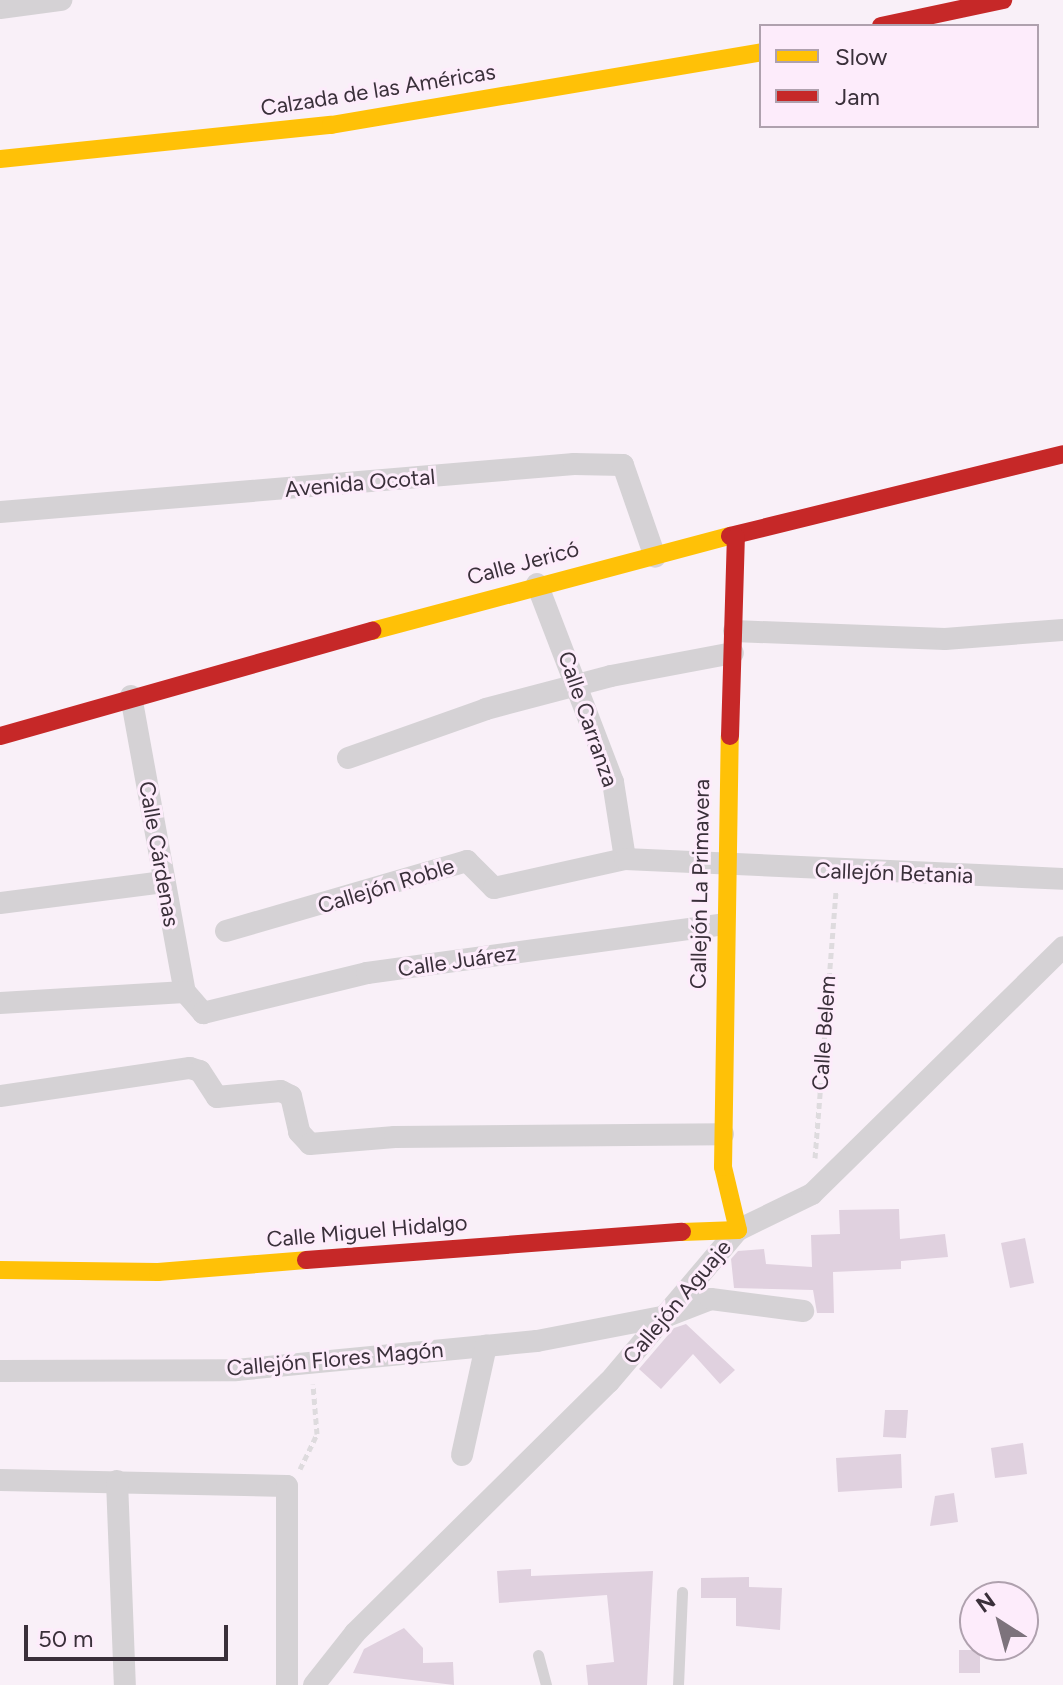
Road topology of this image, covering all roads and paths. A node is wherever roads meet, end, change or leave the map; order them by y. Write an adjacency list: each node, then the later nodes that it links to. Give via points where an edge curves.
1 (61, 0): 3 (street)
2 (1003, 0): 4 (street)
3 (1, 5)
4 (890, 24)
5 (759, 52): 6 (street, Calzada de las Américas, via 331,125)
6 (0, 159)
7 (1063, 454): 9 (street, Calle Jericó)
8 (0, 512): 10 (street, Avenida Ocotal, via 574,464 623,465)
9 (736, 537): 10 (street, Calle Jericó); 13 (street, Callejón La Primavera)
10 (655, 557): 11 (street, Calle Jericó)
11 (537, 584): 14 (street, Calle Carranza); 15 (street, Calle Jericó)
12 (1063, 630): 13 (street, via 945,639)
13 (734, 642): 14 (street); 19 (street, Callejón La Primavera)
14 (578, 685): 17 (street, via 486,709); 18 (street, Calle Carranza, via 613,782)
15 (131, 696): 16 (street, Calle Jericó); 22 (street, Calle Cárdenas)
16 (0, 736)
17 (348, 758)
18 (625, 859): 19 (street, Callejón Roble); 25 (street, Callejón Roble, via 494,888 473,865 455,863)
19 (724, 864): 20 (street, Callejón Betania); 24 (street, Callejón La Primavera)
20 (837, 873): 21 (street, Callejón Betania); 31 (path, Calle Belem)
21 (1063, 879)
22 (164, 882): 23 (street); 27 (street, Calle Cárdenas)
23 (0, 903)
24 (723, 924): 27 (street, Calle Juárez, via 367,973 203,1013); 30 (street, Callejón La Primavera)
25 (226, 931)
26 (1063, 947): 31 (street, Callejón Aguaje)
27 (190, 1001): 28 (street, Calle Juárez)
28 (0, 1003)
29 (0, 1096): 30 (street, via 190,1068 200,1071 217,1097 281,1091 291,1096 299,1132 310,1144 395,1137)
30 (723, 1134): 32 (street, Callejón La Primavera, via 723,1167)
31 (812, 1194): 32 (street, Callejón Aguaje)
32 (738, 1230): 33 (street, Calle Miguel Hidalgo, via 608,1235 158,1272); 35 (street, Callejón Aguaje)
33 (0, 1270)
34 (803, 1311): 35 (street, via 711,1299)
35 (667, 1316): 36 (street, Callejón Flores Magón); 47 (street, Callejón Aguaje, via 517,1479 355,1633)
36 (486, 1346): 37 (street, Callejón Flores Magón); 39 (street)
37 (311, 1362): 38 (street, Callejón Flores Magón, via 176,1371); 42 (path, via 317,1434 309,1457)
38 (0, 1371)
39 (462, 1455)
40 (0, 1480): 41 (street)
41 (117, 1481): 42 (street); 45 (street)
42 (287, 1486): 46 (street)
43 (682, 1592): 49 (lane)
44 (538, 1655): 48 (lane)
45 (125, 1685)
46 (287, 1685)
47 (314, 1685)
48 (546, 1685)
49 (678, 1685)

